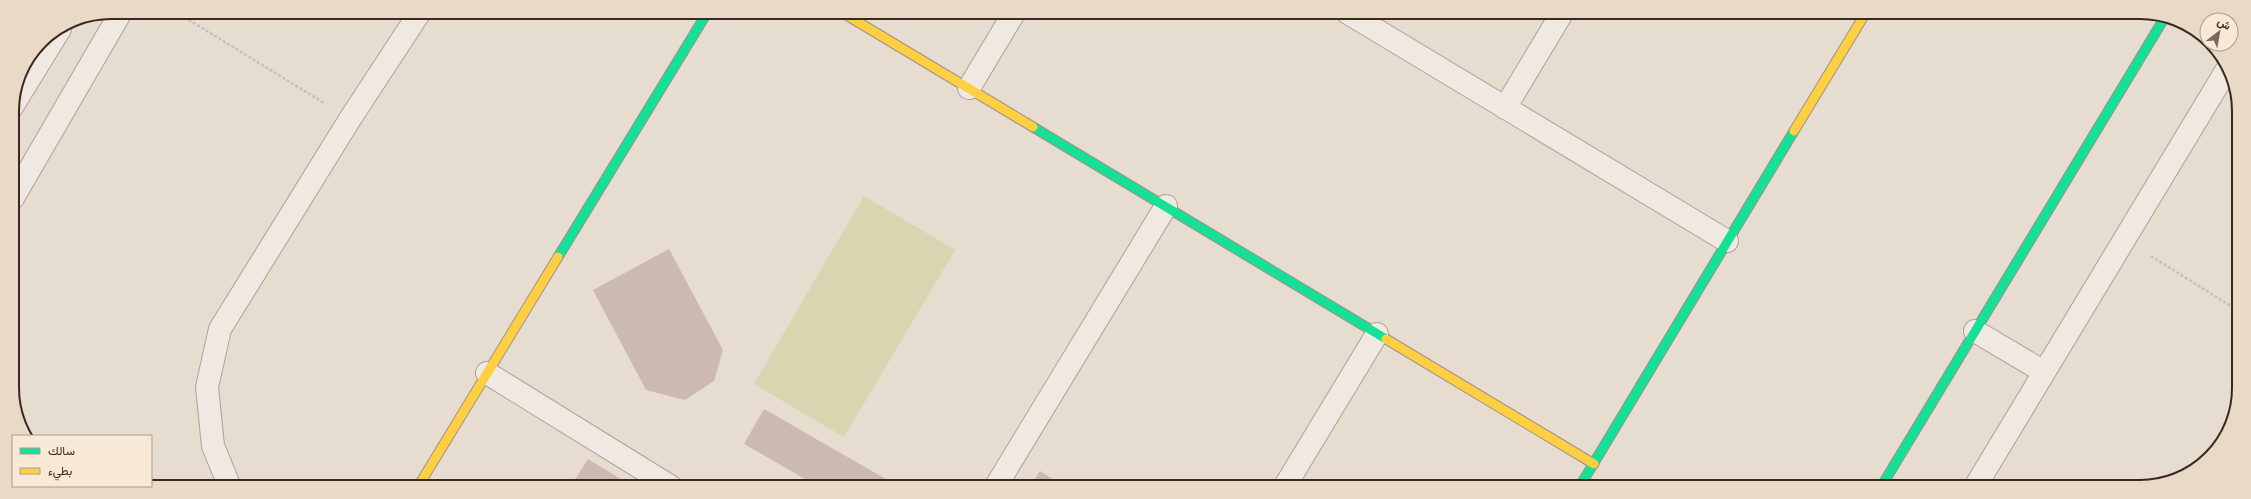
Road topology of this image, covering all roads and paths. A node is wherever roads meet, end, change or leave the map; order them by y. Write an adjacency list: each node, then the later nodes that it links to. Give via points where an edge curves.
1 (117, 19): 17 (street)
2 (187, 19): 16 (path)
3 (415, 19): 16 (street)
4 (703, 19): 25 (street)
5 (853, 19): 13 (street)
6 (1010, 19): 13 (street)
7 (1358, 19): 15 (street)
8 (1558, 19): 15 (street)
9 (1862, 19): 20 (street)
10 (2162, 22): 22 (street)
11 (54, 40): 14 (street)
12 (2224, 74): 19 (street)
13 (969, 88): 18 (street)
14 (21, 92)
15 (1505, 108): 20 (street)
16 (350, 119): 27 (street, via 220,329 207,387 212,446)
17 (19, 188)
18 (1166, 206): 23 (street); 30 (street)
19 (2124, 239): 21 (path); 24 (street)
20 (1727, 241): 26 (street)
21 (2232, 307)
22 (1975, 331): 24 (street); 33 (street)
23 (1377, 334): 26 (street); 31 (street)
24 (2044, 372): 34 (street)
25 (487, 373): 28 (street); 29 (street)
26 (1594, 464): 32 (street)
27 (227, 480)
28 (421, 480)
29 (660, 480)
30 (1000, 480)
31 (1289, 480)
32 (1584, 480)
33 (1885, 480)
34 (1979, 480)

